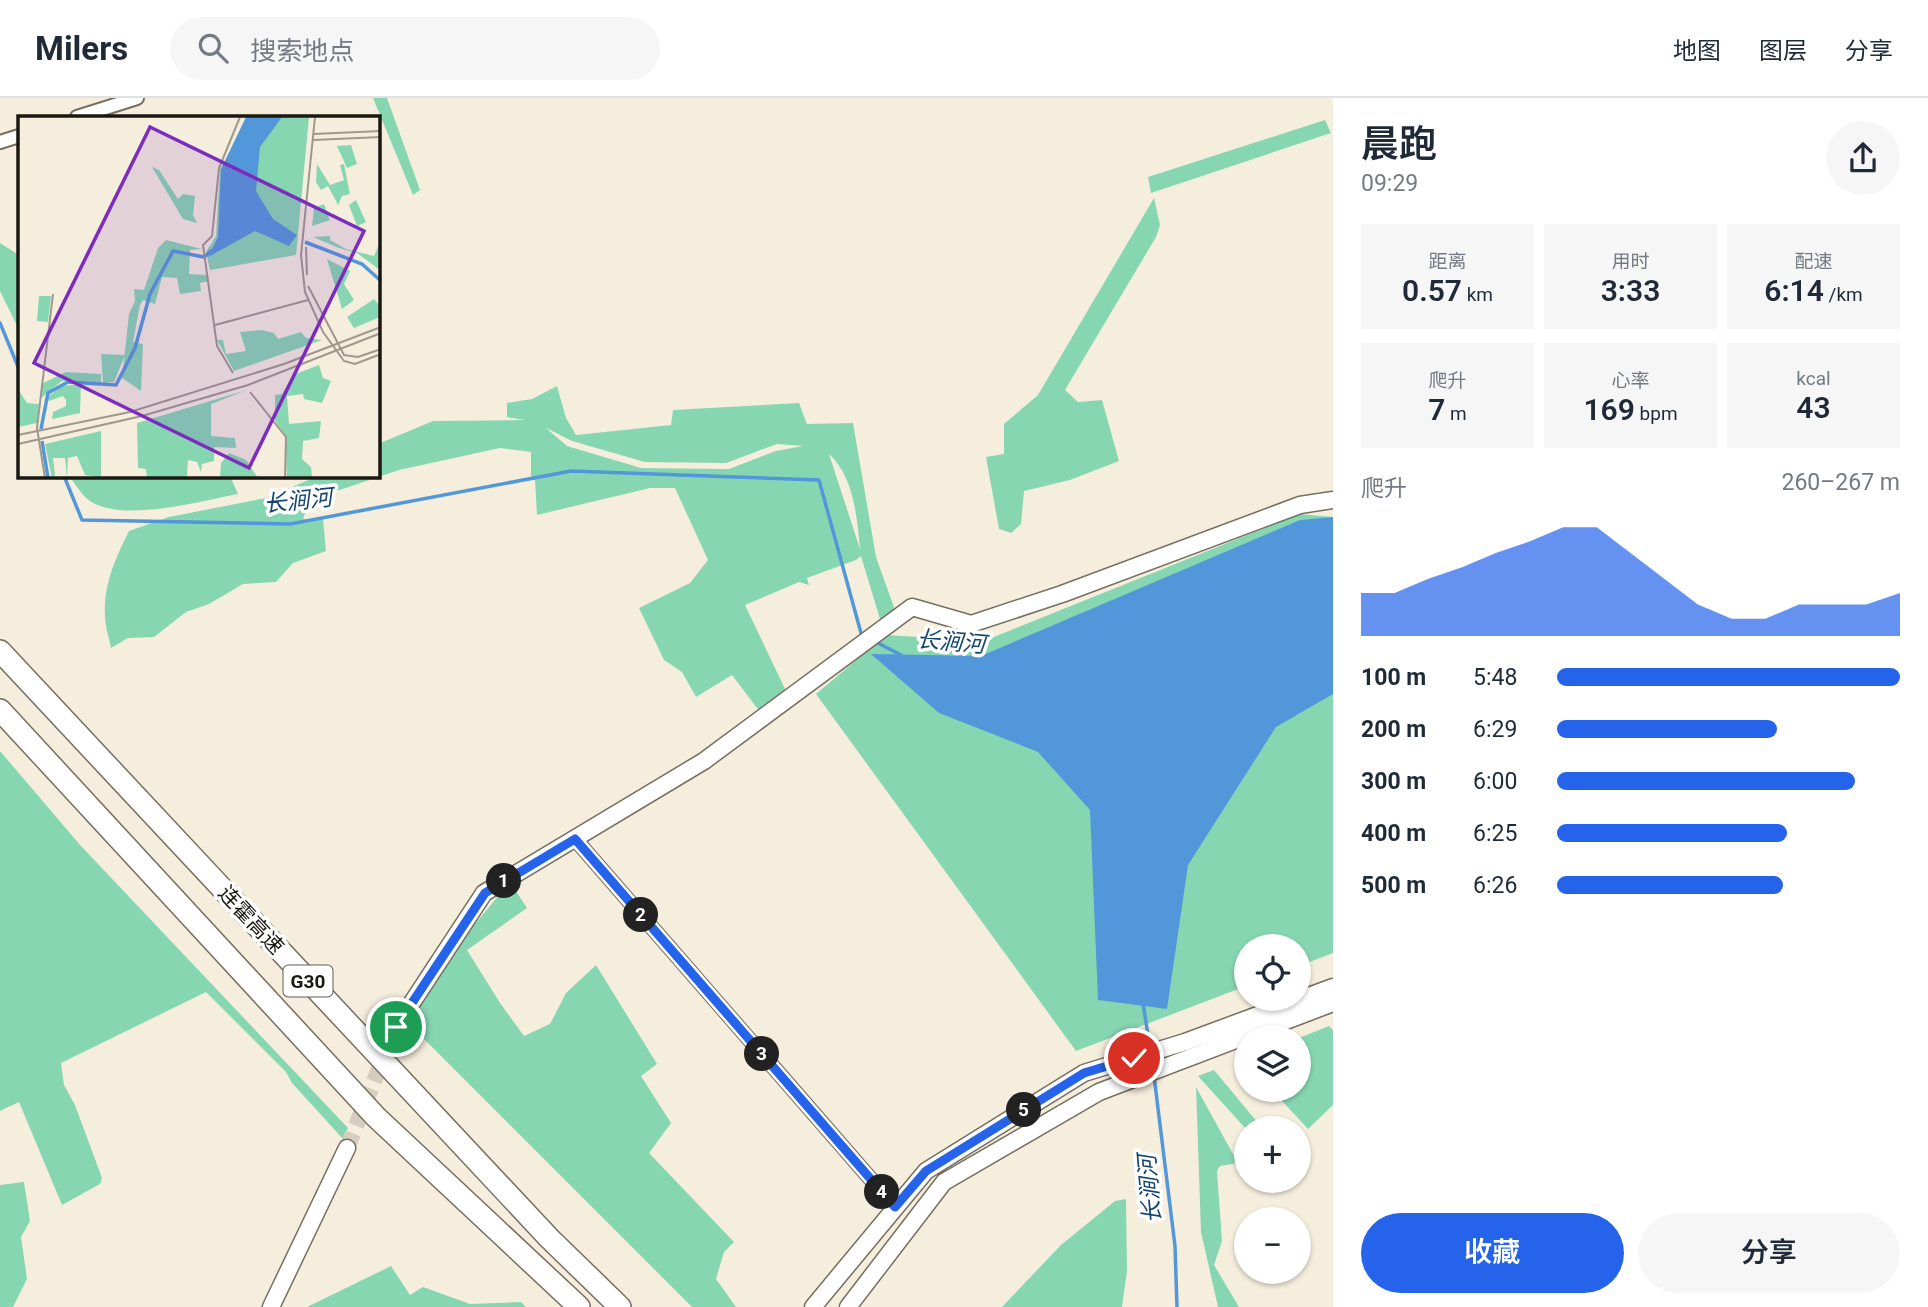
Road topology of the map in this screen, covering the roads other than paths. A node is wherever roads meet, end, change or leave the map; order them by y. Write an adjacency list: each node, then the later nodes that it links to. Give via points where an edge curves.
1 (137, 98): 2 (street)
2 (80, 116)
3 (18, 135): 4 (street)
4 (0, 142)
5 (1333, 500): 8 (street, via 1300,505 971,625 912,607 704,761)
6 (0, 651): 17 (highway, 连霍高速 / G30, via 540,1228)
7 (0, 710): 16 (highway, 连霍高速 / G30, via 376,1117)
8 (575, 839): 11 (street, via 485,893); 14 (street)
9 (1333, 987): 12 (street)
10 (1333, 1003): 12 (street)
11 (396, 1027)
12 (1186, 1049): 14 (street, via 1084,1073 926,1171); 19 (street, via 1099,1091 944,1182)
13 (347, 1148): 15 (street)
14 (895, 1207): 18 (street)
15 (271, 1307)
16 (579, 1307)
17 (620, 1307)
18 (813, 1307)
19 (848, 1307)

